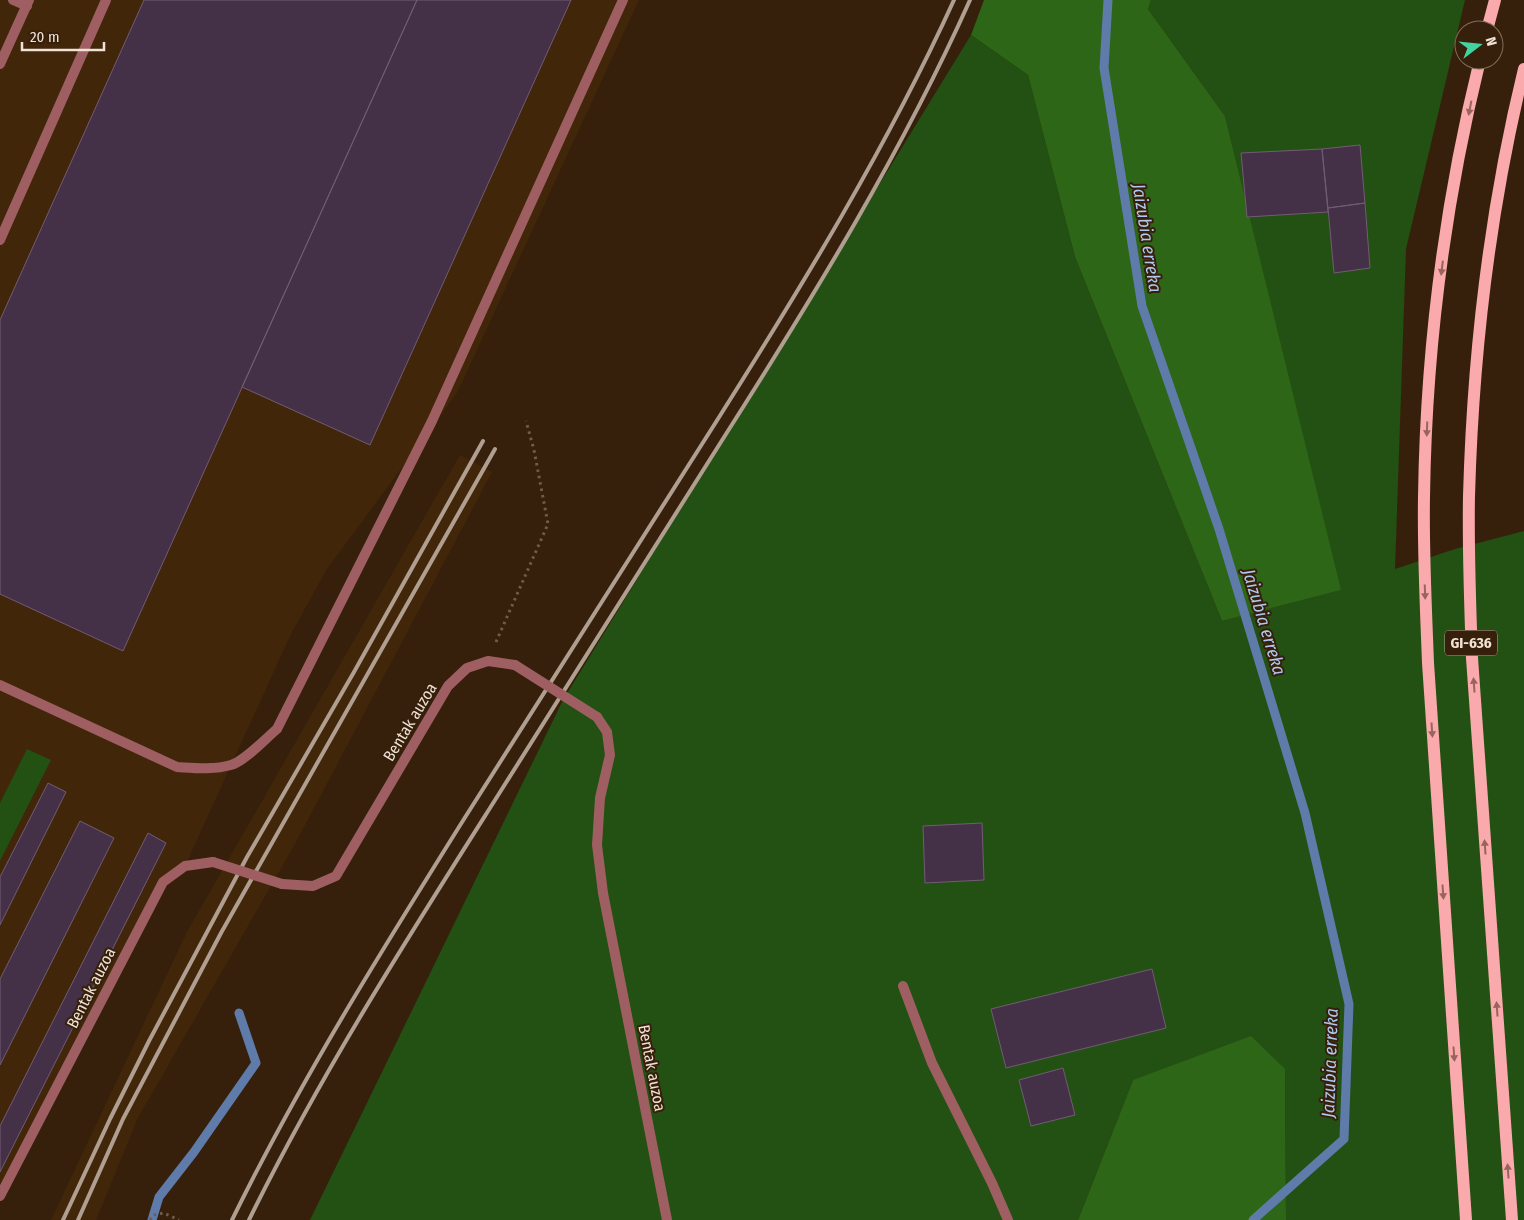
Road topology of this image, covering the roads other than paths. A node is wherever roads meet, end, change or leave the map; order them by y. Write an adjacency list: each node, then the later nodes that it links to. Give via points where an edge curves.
1 (13, 0): 5 (street)
2 (106, 0): 10 (street)
3 (623, 0): 11 (street, via 432,421 277,729 233,764 204,769 176,767)
4 (1495, 0): 6 (main road)
5 (28, 3): 7 (street)
6 (1490, 20)
7 (0, 64)
8 (1524, 69): 17 (main road, GI-636, one-way to 8, via 1469,577 1478,350 1503,170)
9 (1478, 70): 16 (main road, GI-636, one-way to 16, via 1445,246 1428,404 1424,496 1428,664)
10 (0, 240)
11 (0, 685)
12 (903, 986): 15 (street, via 932,1063)
13 (0, 1196): 14 (street, Bentak auzoa, bridge, via 164,882 185,866 213,862 282,884 314,886 336,876 448,686 467,668 488,662 515,666 596,717 607,732 610,755 600,798 597,844 603,894)
14 (667, 1220)
15 (1008, 1220)
16 (1466, 1220)
17 (1512, 1220)

